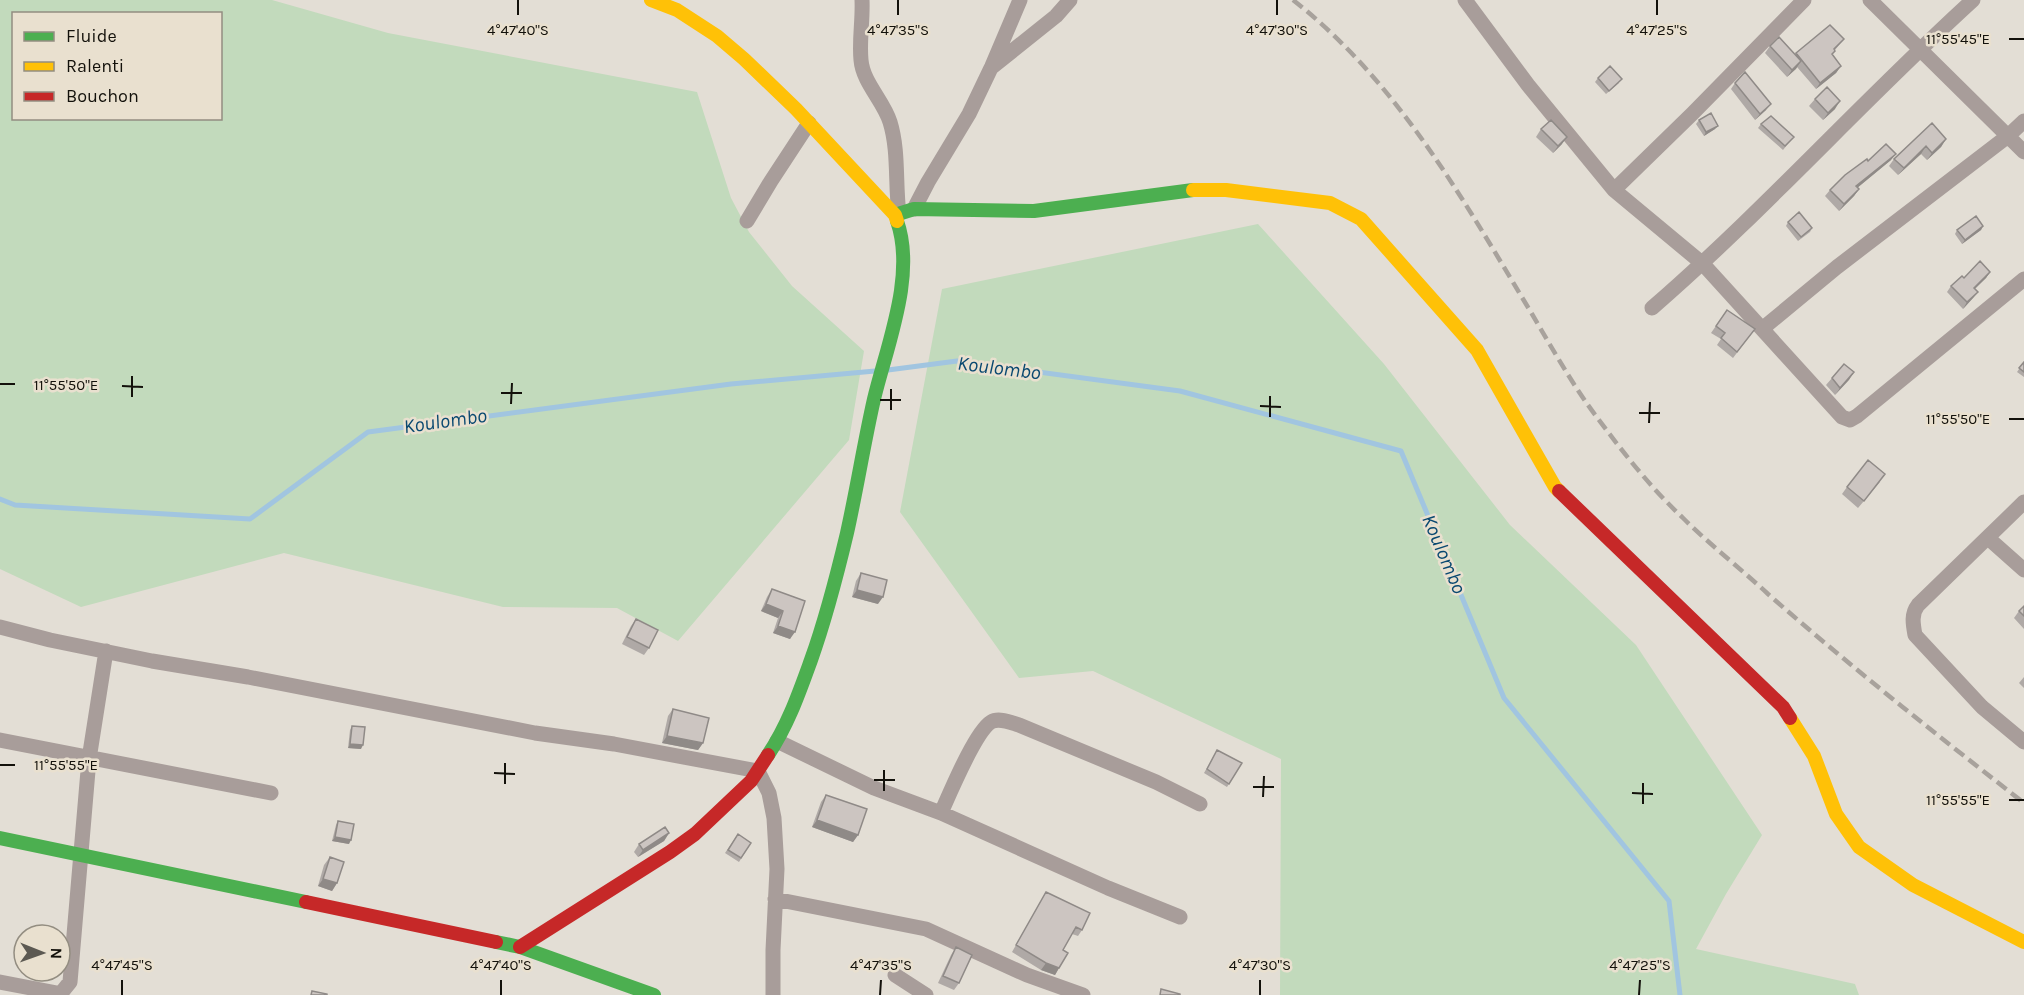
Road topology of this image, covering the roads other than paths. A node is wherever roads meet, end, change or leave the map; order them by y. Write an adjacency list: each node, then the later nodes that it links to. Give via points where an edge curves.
1 (651, 0): 12 (street, via 677,10 717,36)
2 (862, 0): 16 (street, via 861,61 890,123 896,191)
3 (1020, 0): 10 (street)
4 (1070, 0): 10 (street)
5 (1465, 0): 15 (street)
6 (1804, 0): 15 (street)
7 (1870, 0): 9 (street)
8 (1973, 0): 9 (street)
9 (1920, 48): 13 (street); 18 (street)
10 (991, 68): 16 (street, via 928,182)
11 (2024, 121): 13 (street)
12 (809, 123): 16 (street); 17 (street)
13 (2008, 136): 14 (street); 21 (street)
14 (2024, 152)
15 (1614, 190): 18 (street)
16 (903, 213): 28 (street, via 899,302 847,532 805,680); 39 (street, via 1034,211 1199,189 1330,203 1361,219 1477,350 1555,487 1783,707 1814,756 1836,814 1859,847 1913,885)
17 (747, 221)
18 (1703, 264): 20 (street); 21 (street)
19 (2024, 279): 21 (street, via 1850,420 1842,417)
20 (1652, 308)
21 (1762, 329)
22 (2024, 502): 23 (street)
23 (1988, 538): 24 (street); 29 (street, via 1918,605 1913,625 1915,635 1982,707)
24 (2024, 570)
25 (0, 627): 26 (street)
26 (106, 651): 30 (street); 31 (street)
27 (0, 740): 30 (street)
28 (777, 741): 31 (street); 34 (street, via 874,788)
29 (2024, 742)
30 (89, 759): 32 (street); 36 (street)
31 (758, 771): 37 (street, via 769,793 774,819); 40 (street, via 696,834)
32 (271, 793)
33 (1200, 804): 34 (street, via 1145,777 998,720 991,722 976,740)
34 (941, 813): 38 (street)
35 (0, 838): 36 (street)
36 (81, 854): 40 (street); 42 (street, via 67,987 57,993)
37 (776, 899): 44 (street); 46 (street, via 926,929 1027,975)
38 (1180, 917)
39 (2024, 942)
40 (520, 947): 43 (street)
41 (895, 975): 45 (street)
42 (0, 982)
43 (654, 995)
44 (773, 995)
45 (926, 995)
46 (1083, 995)

